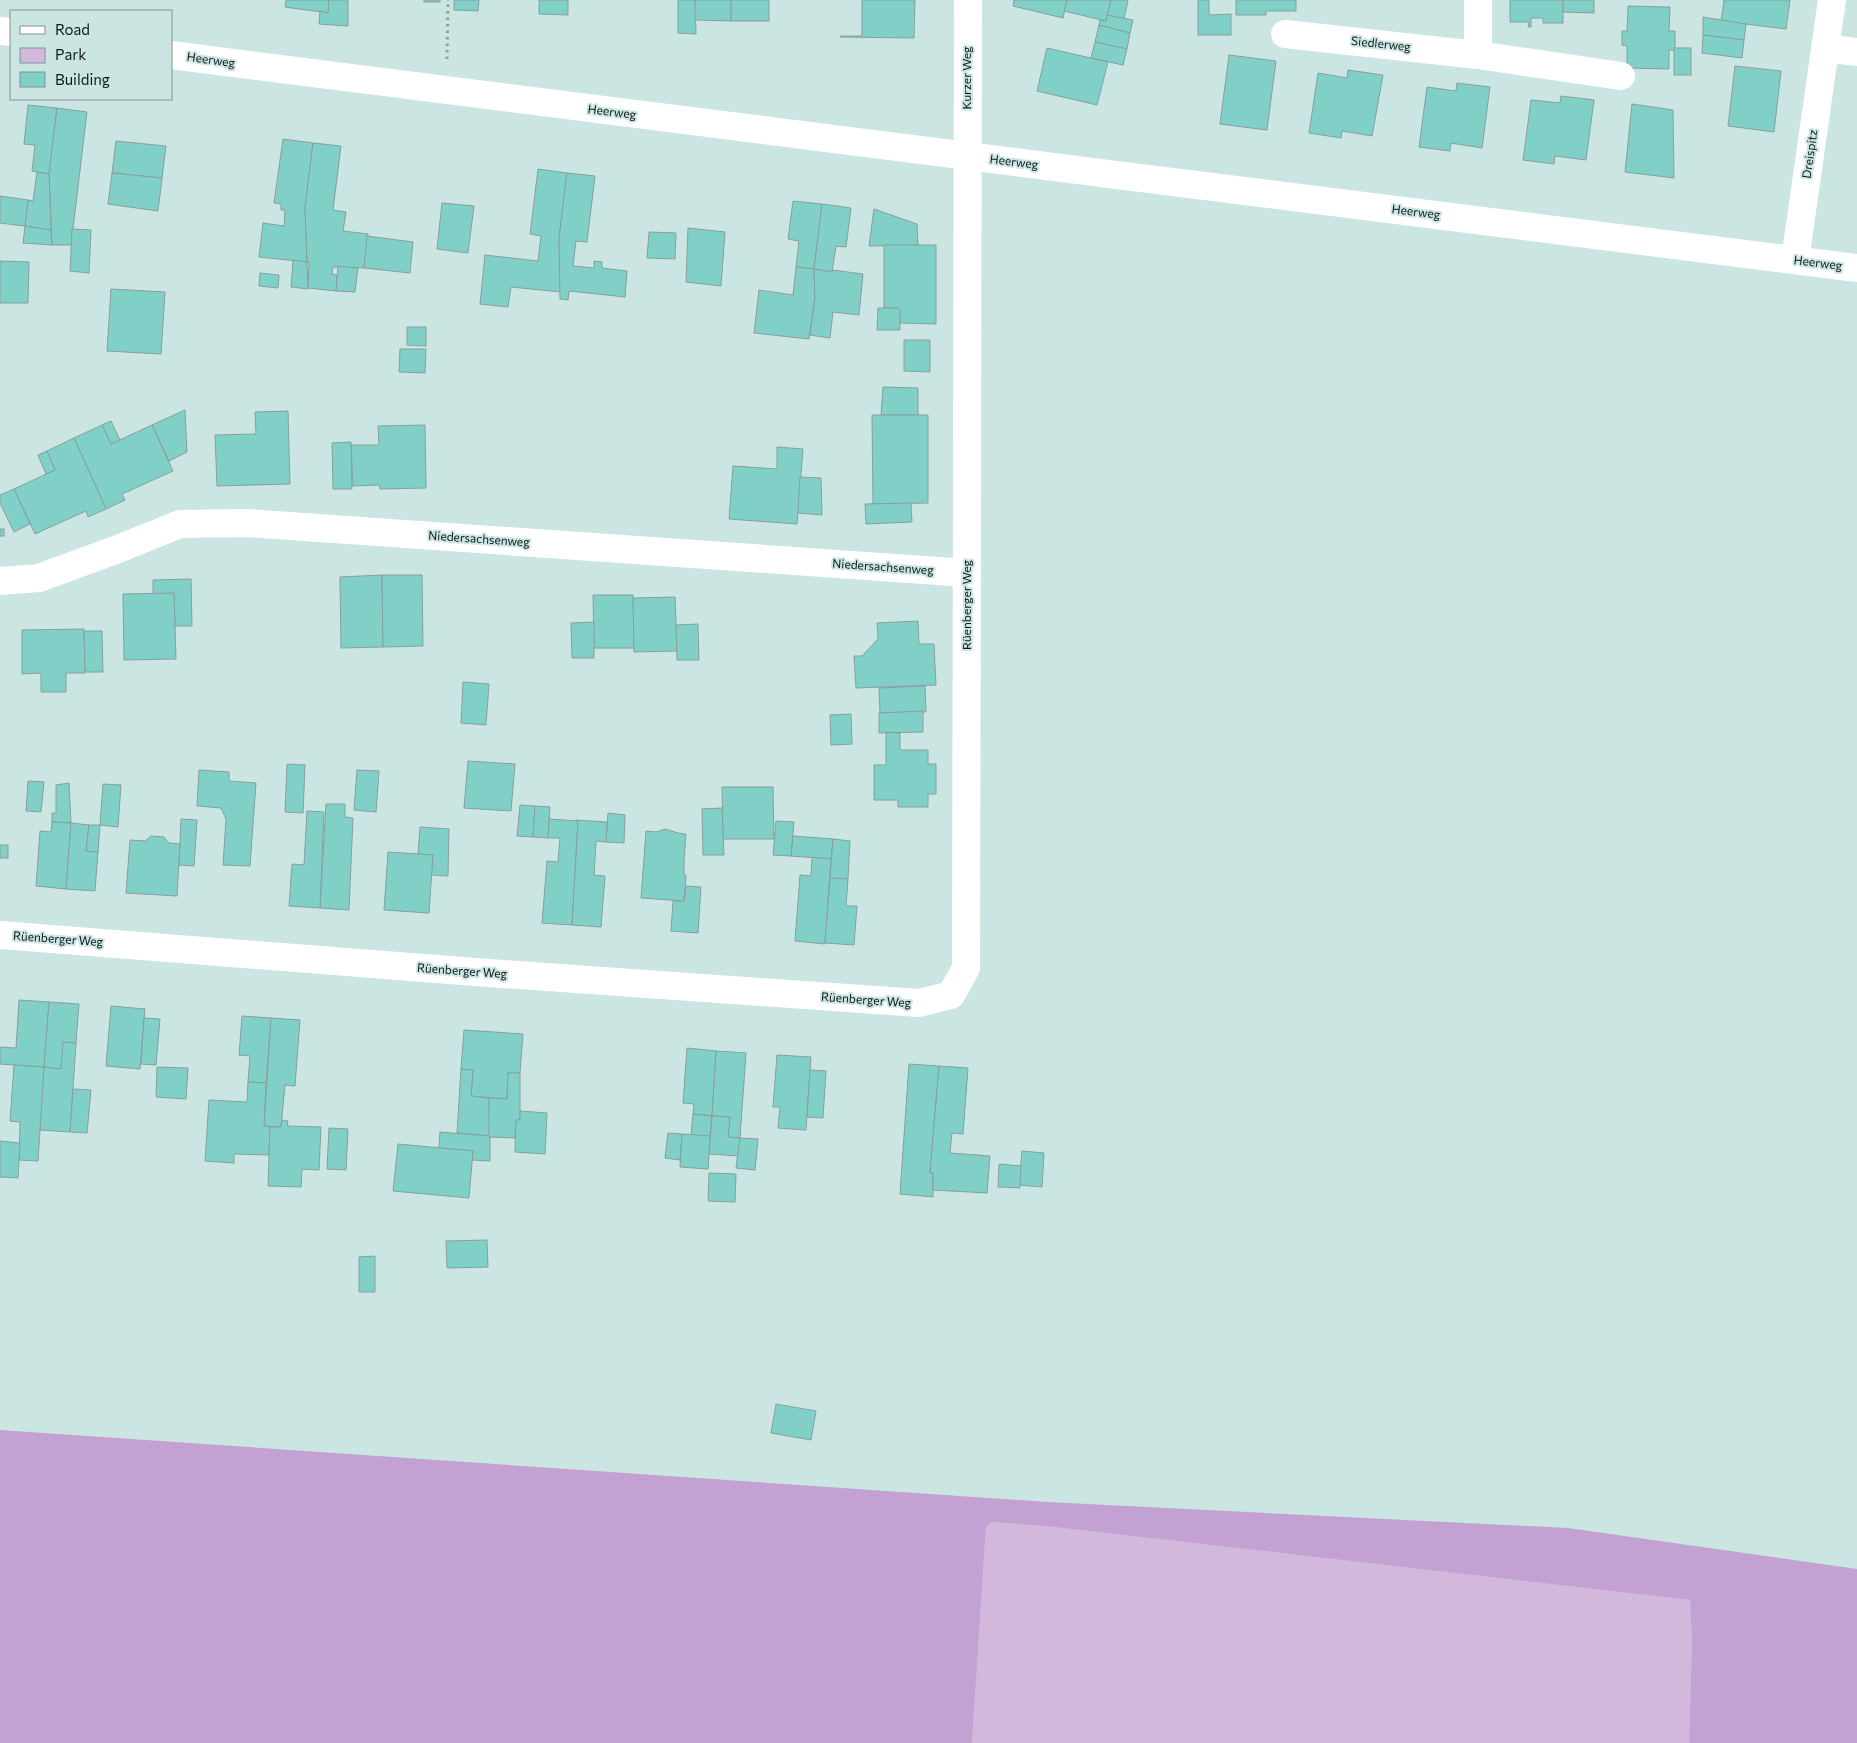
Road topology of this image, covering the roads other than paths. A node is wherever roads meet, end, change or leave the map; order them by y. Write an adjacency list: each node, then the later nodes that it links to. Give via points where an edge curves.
1 (968, 0): 10 (street, Kurzer Weg)
2 (1478, 0): 8 (street)
3 (1832, 0): 5 (street, Dreispitz)
4 (1285, 34): 8 (street, Siedlerweg)
5 (1826, 48): 6 (street); 11 (street, Dreispitz)
6 (1857, 52)
7 (172, 55): 10 (street, Heerweg)
8 (1478, 55): 9 (street, Siedlerweg)
9 (1621, 76)
10 (967, 157): 11 (street, Heerweg); 13 (street, Rüenberger Weg)
11 (1795, 260): 12 (street, Heerweg)
12 (1857, 268)
13 (967, 573): 14 (street, Niedersachsenweg, via 247,523 180,524 39,578); 15 (street, Rüenberger Weg, via 966,968 951,995 919,1004)
14 (0, 581)
15 (0, 935)

